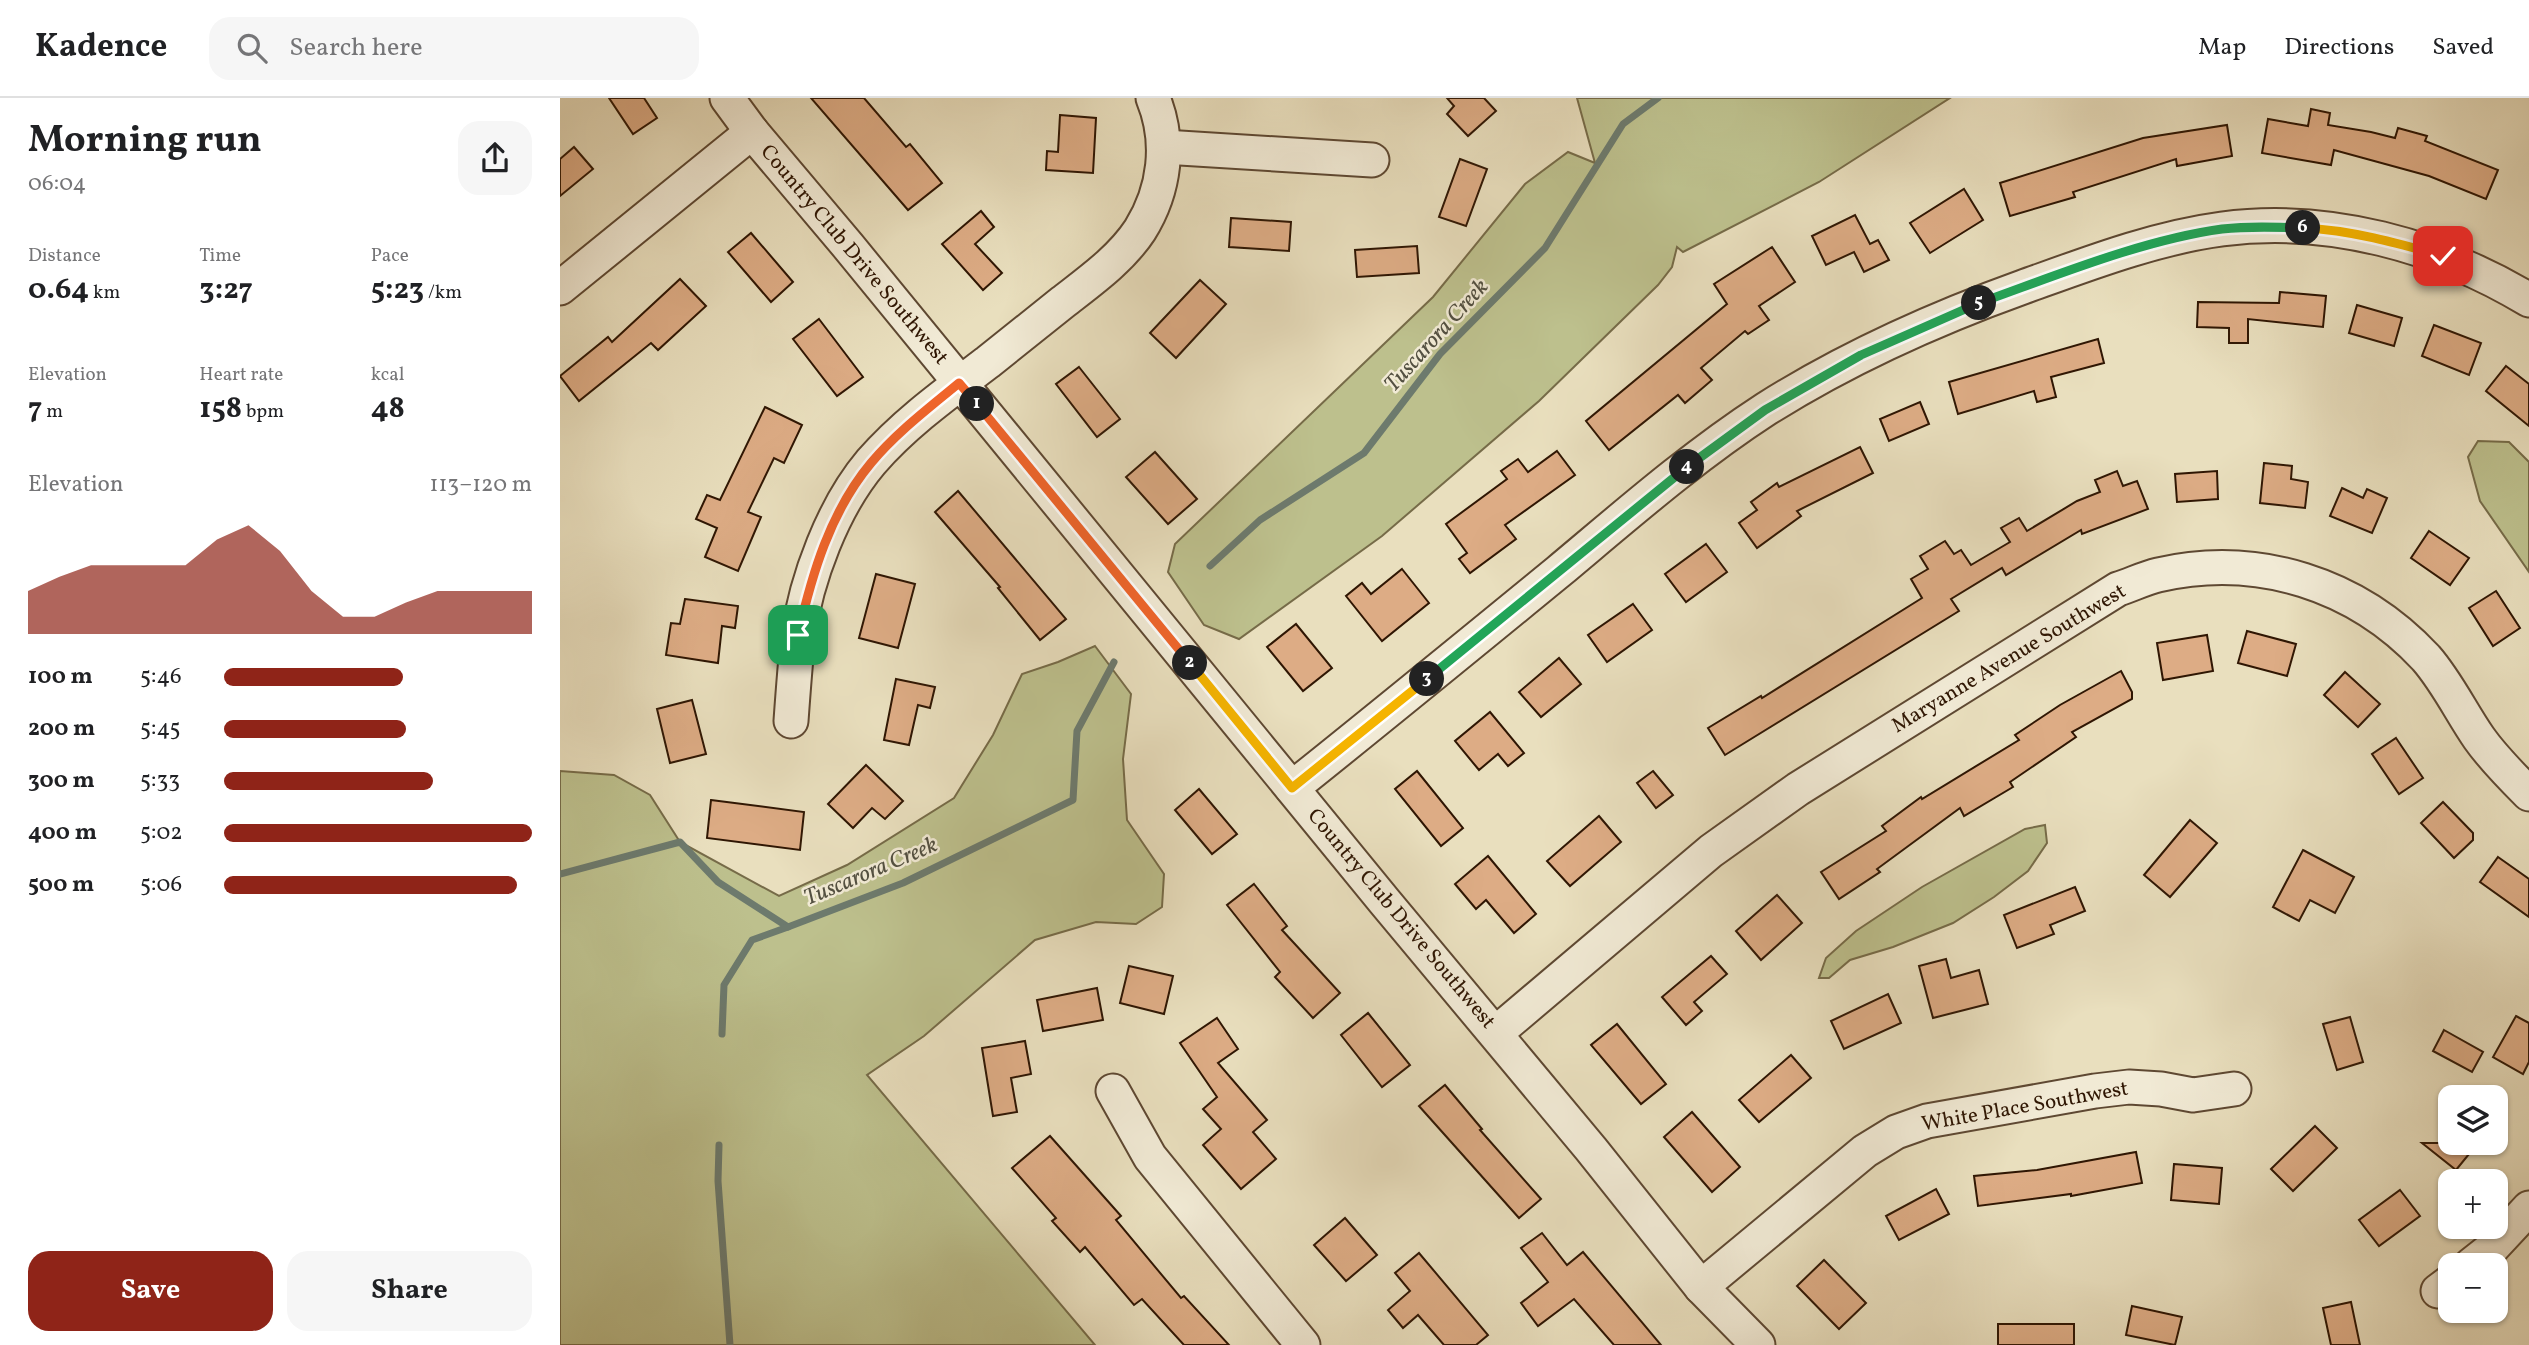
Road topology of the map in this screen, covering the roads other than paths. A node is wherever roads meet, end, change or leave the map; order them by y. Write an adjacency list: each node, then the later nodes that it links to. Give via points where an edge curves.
1 (727, 98): 3 (street, Country Club Drive Southwest)
2 (1153, 98): 4 (street)
3 (752, 132): 6 (street); 8 (street, Country Club Drive Southwest)
4 (1164, 148): 5 (street); 8 (street, via 1154,205 1122,253)
5 (1372, 160)
6 (560, 288)
7 (2529, 300): 10 (street, via 2494,279 2385,240 2323,229 2262,226 2181,237 1962,309 1861,355 1765,410 1663,484)
8 (959, 383): 9 (street, via 871,463 820,552 798,635); 10 (street, Country Club Drive Southwest)
9 (791, 722)
10 (1292, 788): 12 (street, Country Club Drive Southwest)
11 (2529, 794): 12 (street, Maryanne Avenue Southwest, via 2480,739 2427,659 2390,624 2353,600 2315,582 2277,572 2198,569 2157,575 2118,589 1798,789 1711,851)
12 (1496, 1033): 17 (street, Country Club Drive Southwest)
13 (2234, 1089): 17 (street, White Place Southwest, via 2193,1095 2129,1087 2095,1091 1927,1121 1896,1132 1865,1151)
14 (1113, 1091): 18 (street, via 1150,1157)
15 (2529, 1208): 16 (street)
16 (2486, 1253)
17 (1701, 1287): 19 (street, Country Club Drive Southwest); 20 (street, Country Club Drive Southwest)
18 (1303, 1345)
19 (1737, 1345)
20 (1758, 1345)

